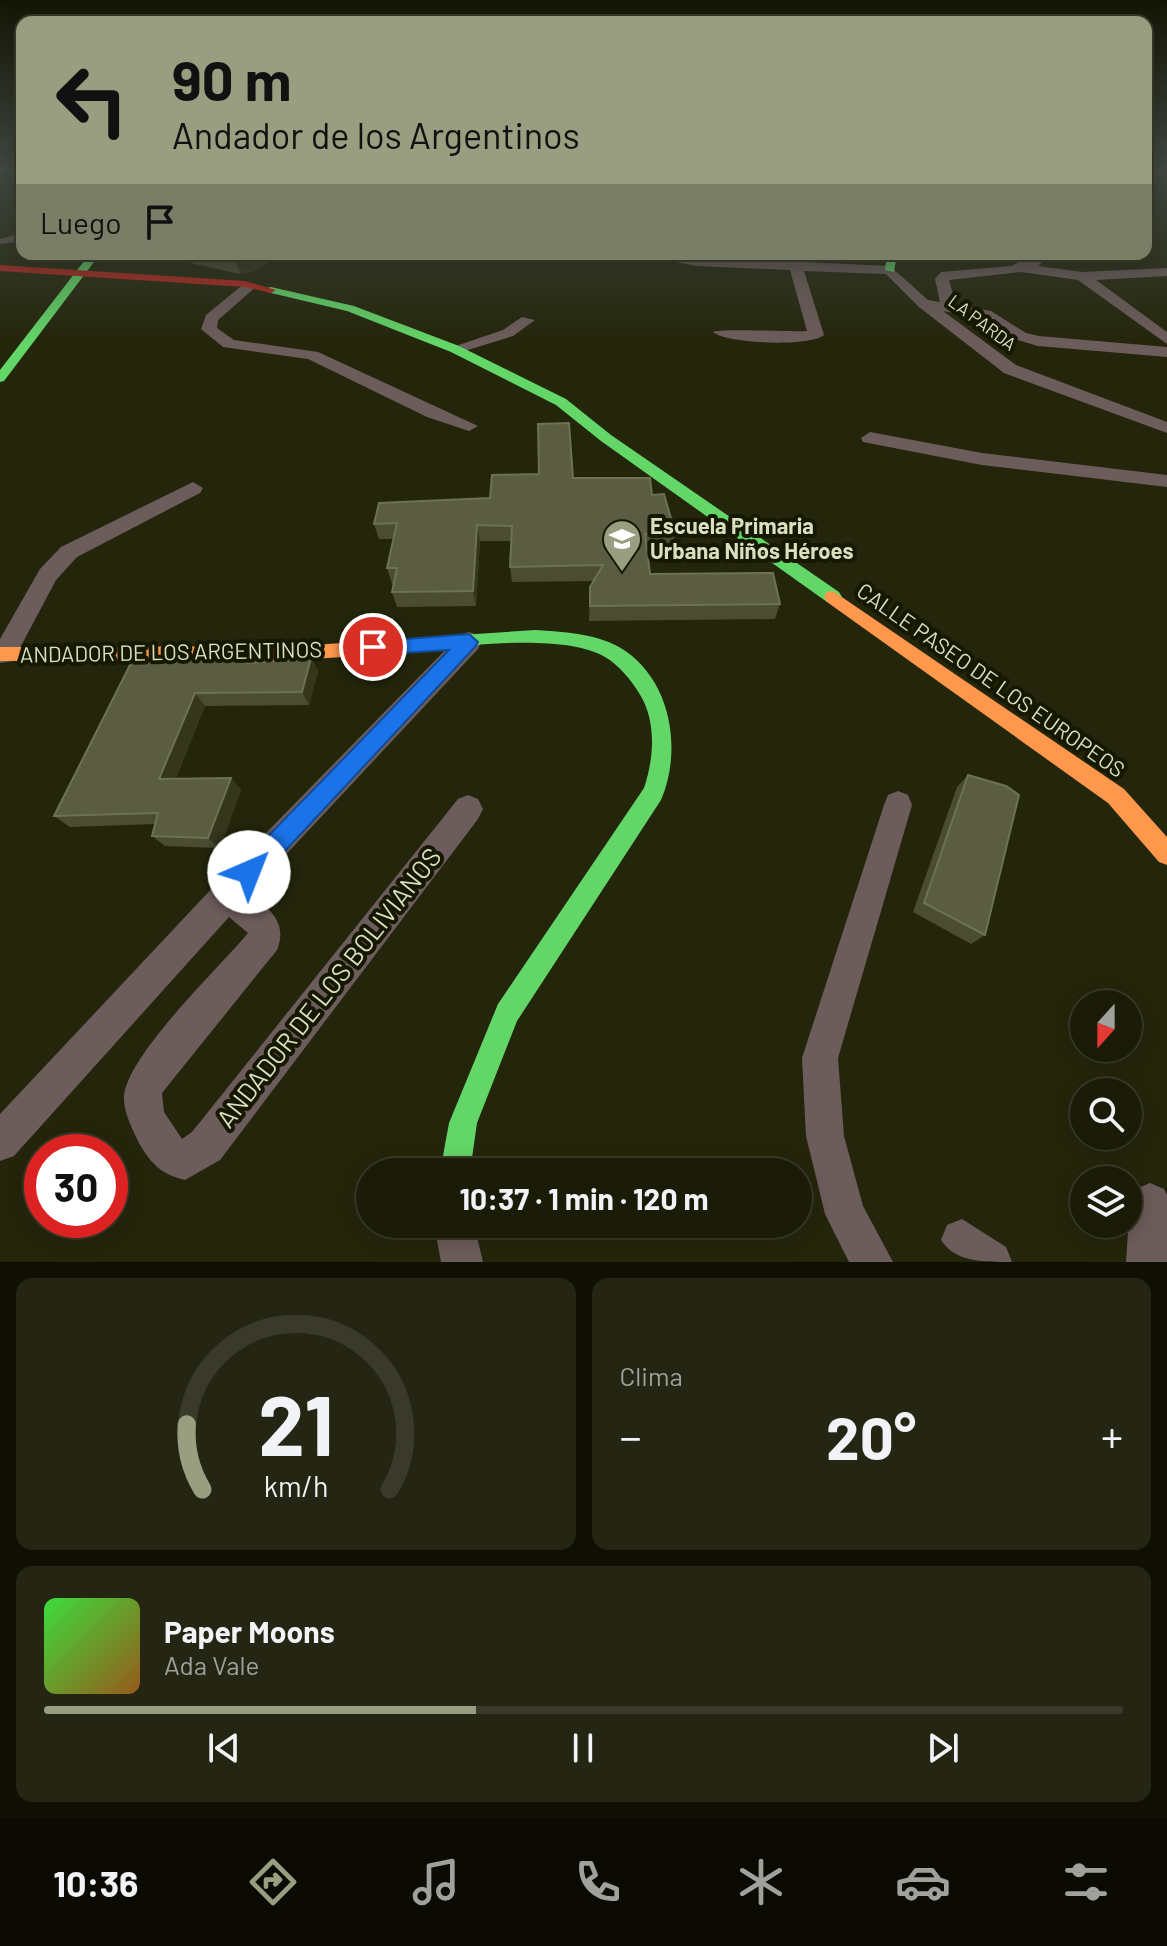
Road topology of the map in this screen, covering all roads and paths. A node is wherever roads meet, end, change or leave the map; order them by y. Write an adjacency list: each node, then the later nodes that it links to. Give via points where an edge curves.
1 (16, 239): 2 (street, via 5,242)
2 (16, 243)
3 (683, 260): 7 (street)
4 (1039, 260): 10 (street)
5 (793, 262): 6 (street); 7 (street); 18 (street, via 816,335 769,338)
6 (891, 262): 15 (street, LA PARDA)
7 (747, 264): 13 (street)
8 (76, 265): 9 (street, CALLE PASEO DE LOS EUROPEOS); 14 (street, CALLE PASEO DE LOS EUROPEOS); 21 (street); 23 (street)
9 (0, 268)
10 (1020, 268): 12 (street); 16 (street, via 946,275 943,296)
11 (1167, 272): 12 (street)
12 (1082, 276): 19 (street)
13 (754, 283)
14 (250, 286): 20 (street, CALLE PASEO DE LOS EUROPEOS, via 350,308); 24 (street, via 211,318 209,329 217,338 312,355)
15 (924, 304): 16 (street); 25 (street, LA PARDA, via 1010,369)
16 (949, 307): 22 (street, via 986,314 1038,341)
17 (527, 320): 20 (street, via 508,333)
18 (721, 332)
19 (1167, 339)
20 (455, 349): 33 (street, CALLE PASEO DE LOS EUROPEOS, via 561,402 1116,796)
21 (0, 352)
22 (1167, 352)
23 (0, 378)
24 (469, 426)
25 (1167, 428)
26 (870, 438): 27 (street, via 982,459)
27 (1167, 481)
28 (193, 488): 30 (street, via 69,552 35,596)
29 (469, 642): 30 (street, ANDADOR DE LOS ARGENTINOS, via 298,653); 34 (street); 36 (street, ANDADOR DE LOS ARGENTINOS, via 563,639 610,651 641,679 657,707 664,762 653,793 507,1013 463,1123)
30 (2, 654)
31 (898, 805): 40 (street, via 820,1058 825,1136 845,1214)
32 (468, 809): 34 (street, ANDADOR DE LOS BOLIVIANOS, via 206,1146 185,1160 172,1157 145,1118 143,1088 265,938 262,923)
33 (1167, 854)
34 (227, 895): 35 (street)
35 (0, 1142)
36 (457, 1158)
37 (1150, 1203): 41 (street)
38 (457, 1238): 39 (street)
39 (462, 1262)
40 (872, 1262)
41 (1147, 1262)

